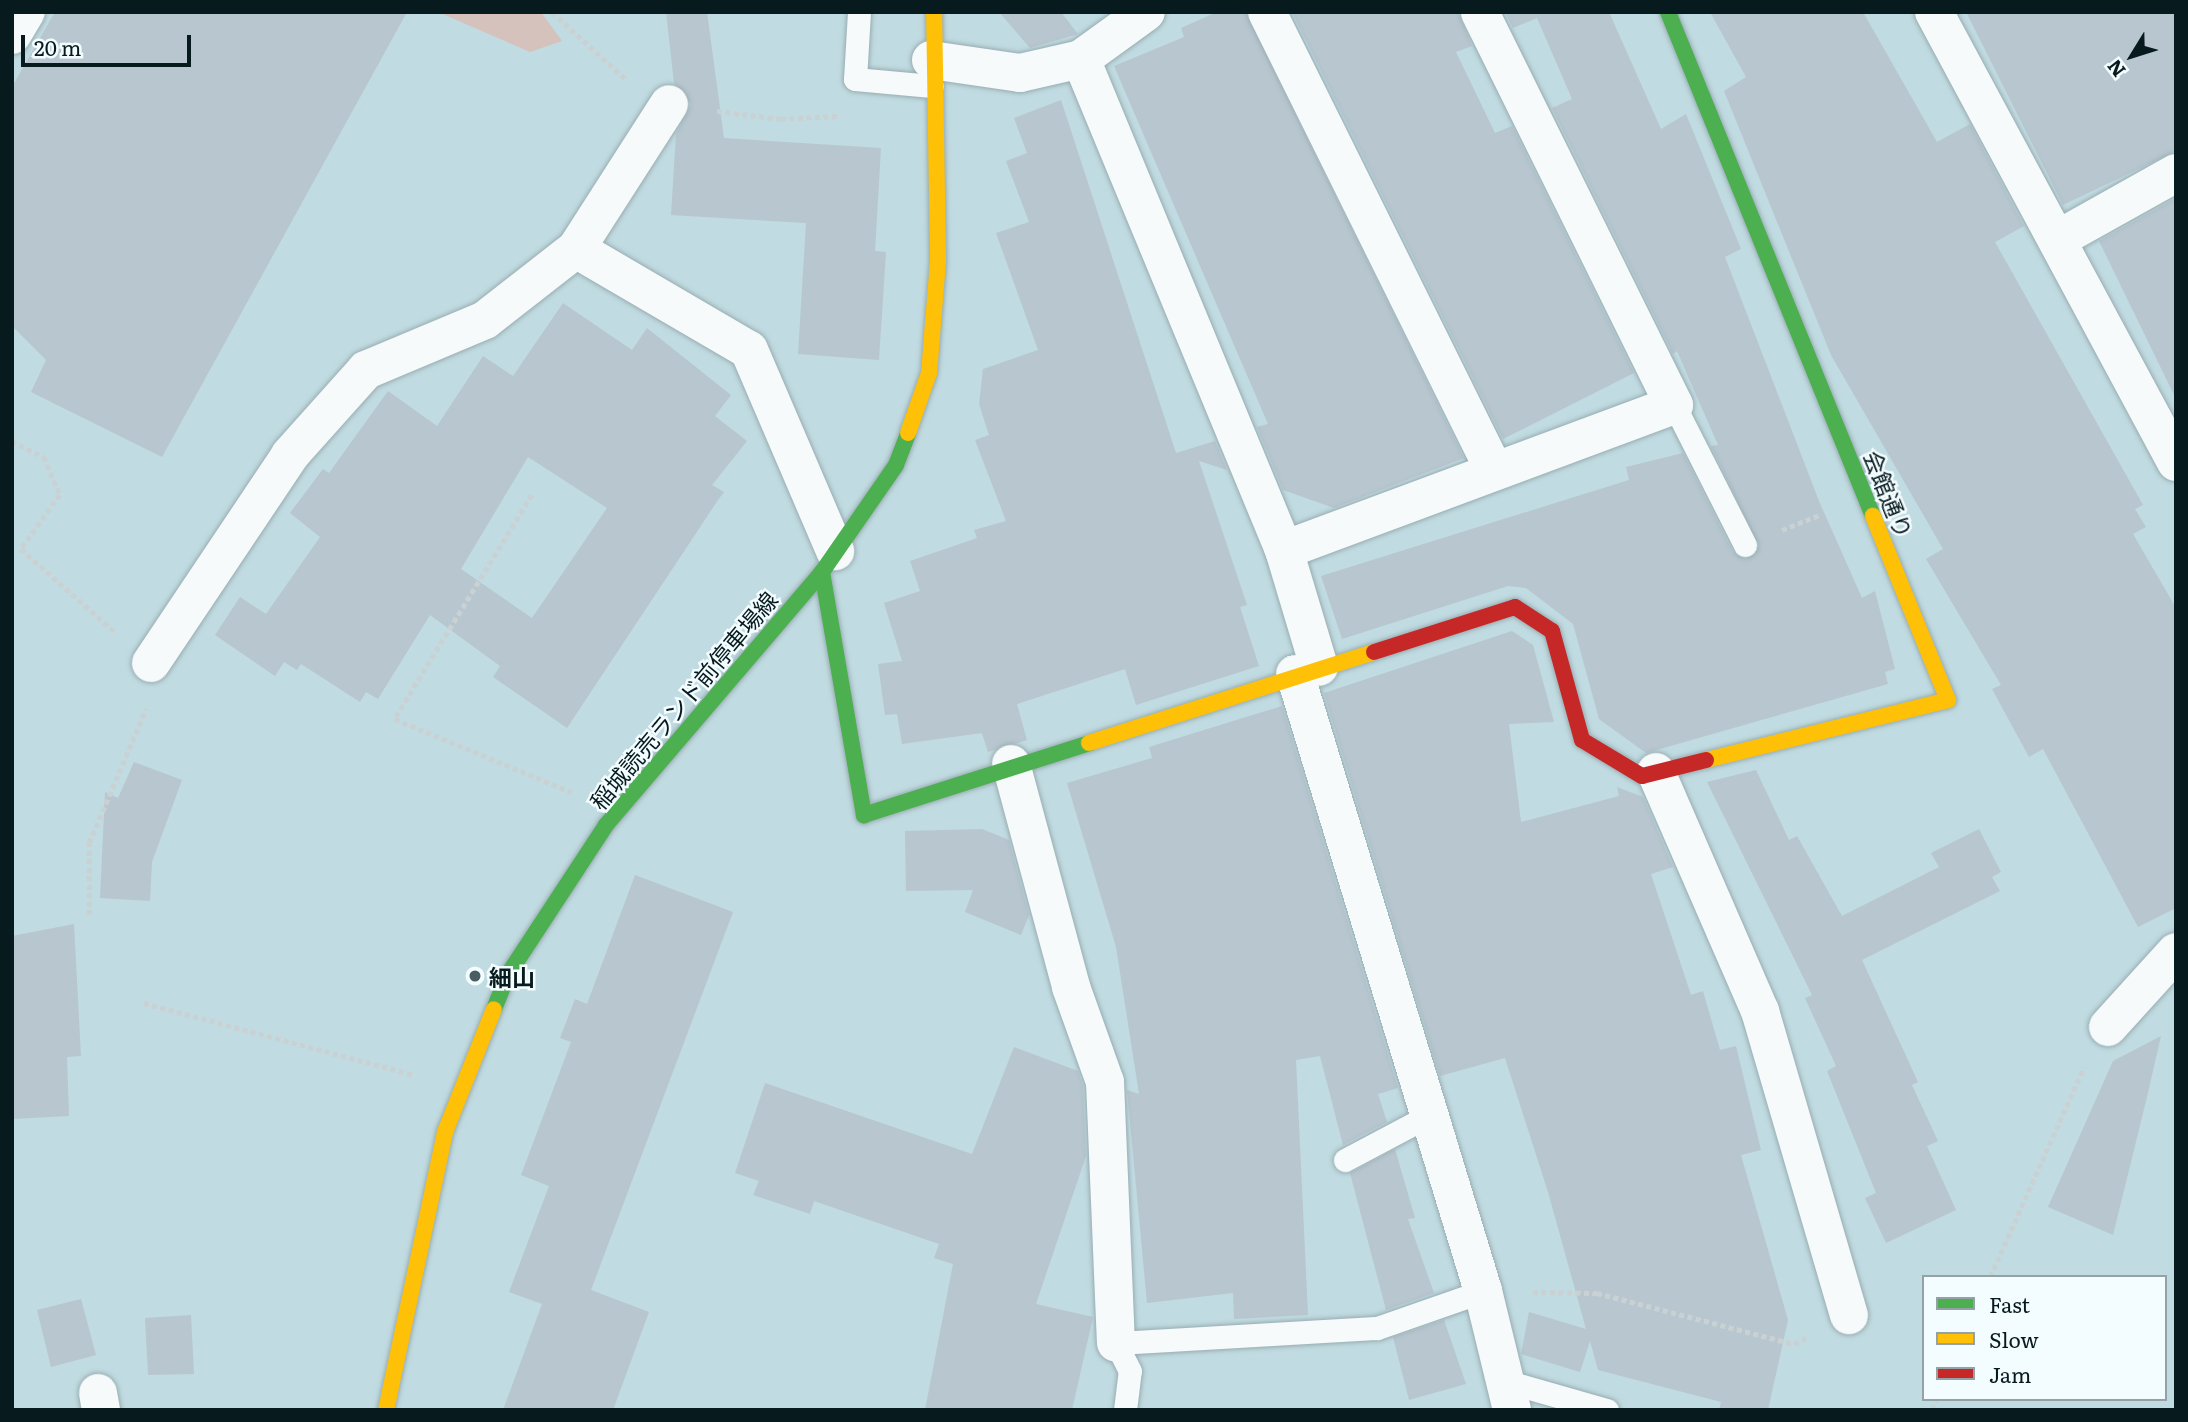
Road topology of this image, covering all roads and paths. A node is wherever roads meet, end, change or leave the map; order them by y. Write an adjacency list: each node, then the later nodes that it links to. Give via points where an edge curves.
1 (26, 12): 10 (street)
2 (552, 12): 14 (path)
3 (859, 12): 12 (lane, via 855,79)
4 (934, 12): 12 (street, 稲城読売ランド前停車場線)
5 (1146, 12): 11 (street)
6 (1267, 12): 21 (street)
7 (1480, 12): 18 (street)
8 (1668, 12): 23 (street, 会館通り)
9 (1934, 12): 16 (street)
10 (12, 35)
11 (1081, 59): 12 (street, via 1020,73); 25 (street)
12 (931, 73): 26 (street, 稲城読売ランド前停車場線, via 938,260 929,373 896,465)
13 (843, 116): 14 (path)
14 (663, 117): 17 (street)
15 (2176, 173): 16 (street)
16 (2058, 239): 20 (street)
17 (576, 249): 26 (street, via 749,350); 27 (street, via 485,320 366,370 290,455)
18 (1674, 405): 21 (street); 24 (lane)
19 (12, 441): 27 (path, via 44,457 60,495 21,549)
20 (2176, 462)
21 (1494, 470): 25 (street)
22 (532, 495): 31 (path, via 395,719)
23 (1865, 496): 24 (path); 30 (street, 会館通り, via 1948,700)
24 (1745, 545)
25 (1284, 550): 28 (street)
26 (829, 562): 29 (street, via 864,815); 31 (street, 稲城読売ランド前停車場線)
27 (150, 663): 32 (path, via 165,671 89,843)
28 (1307, 670): 29 (street); 30 (street, via 1515,607 1552,631 1582,740); 37 (street)
29 (1011, 764): 42 (street, via 1071,987 1105,1082)
30 (1649, 774): 41 (street, via 1760,1010)
31 (617, 811): 36 (street, 稲城読売ランド前停車場線, via 507,976)
32 (89, 915)
33 (2176, 952): 35 (street)
34 (144, 1003): 36 (path)
35 (2108, 1027): 39 (path, via 2059,1115)
36 (463, 1088): 45 (street, 稲城読売ランド前停車場線, via 445,1132)
37 (1430, 1115): 38 (lane); 40 (street)
38 (1345, 1160)
39 (1991, 1275)
40 (1483, 1291): 42 (lane, via 1377,1328); 43 (path, via 1597,1293); 44 (street)
41 (1849, 1315)
42 (1116, 1343): 46 (lane, via 1130,1371)
43 (1794, 1344)
44 (1508, 1395): 47 (lane)
45 (386, 1410)
46 (1125, 1410)
47 (1607, 1410)

